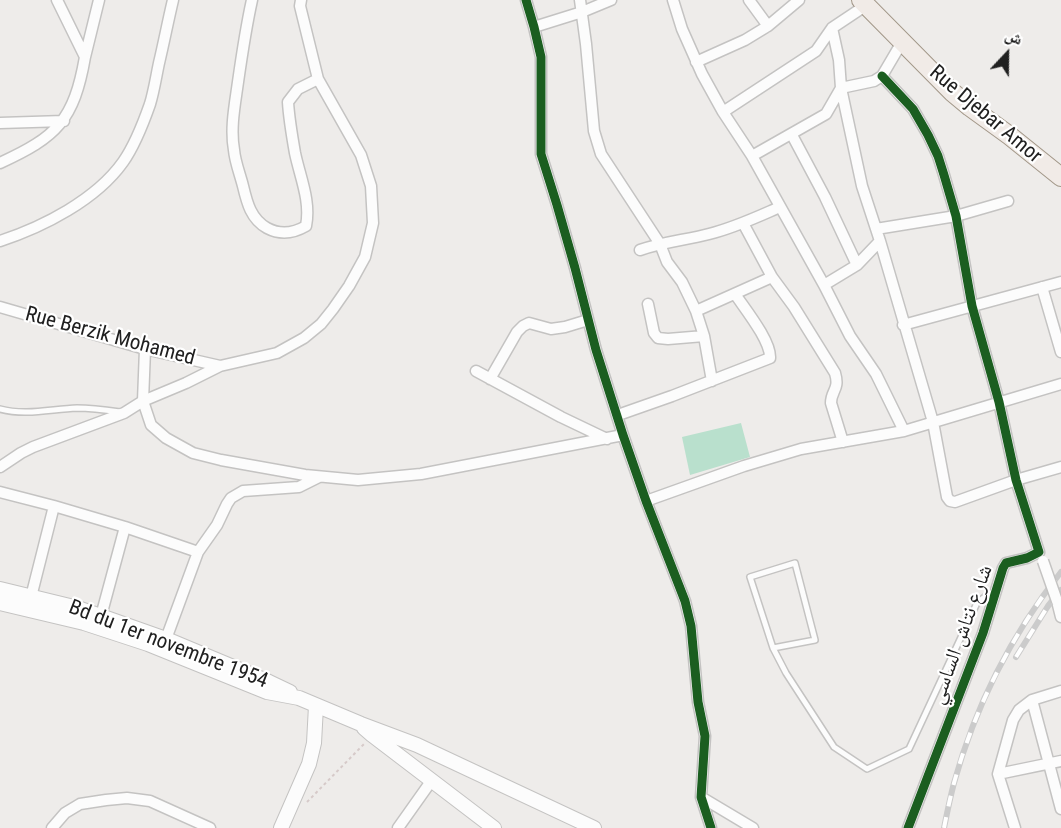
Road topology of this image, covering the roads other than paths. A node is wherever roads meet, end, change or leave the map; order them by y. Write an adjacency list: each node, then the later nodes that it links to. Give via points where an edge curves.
1 (57, 0): 18 (street)
2 (99, 0): 18 (street)
3 (172, 0): 35 (street, via 150,103 123,161 86,198)
4 (252, 0): 21 (street, via 233,118 233,149 257,222 271,230 284,233 306,226 308,202 295,154 288,102 298,89)
5 (300, 0): 21 (street)
6 (526, 0): 15 (street)
7 (580, 0): 13 (street)
8 (611, 0): 13 (street)
9 (673, 0): 19 (street)
10 (749, 0): 14 (street)
11 (799, 0): 14 (street)
12 (863, 3): 16 (street); 17 (main road, Rue Djebar Amor)
13 (582, 12): 15 (street); 37 (street, via 594,131 601,154)
14 (768, 26): 19 (street)
15 (534, 27): 49 (street, via 541,57 541,154)
16 (832, 28): 22 (street); 23 (street, via 816,51)
17 (902, 42): 20 (street); 29 (main road, Rue Djebar Amor, via 970,107)
18 (85, 57): 24 (street, via 78,89)
19 (696, 62): 23 (street)
20 (882, 76): 22 (street); 32 (street, via 913,109 928,135)
21 (318, 79): 54 (street, via 361,155 371,186 373,223 365,257 333,309 304,338 277,353)
22 (841, 88): 26 (street, via 826,114); 34 (street, via 862,186)
23 (723, 112): 27 (street)
24 (64, 121): 25 (street); 28 (street, via 43,141)
25 (0, 123)
26 (792, 135): 27 (street); 39 (street)
27 (752, 156): 31 (street)
28 (0, 163)
29 (1061, 177)
30 (1008, 201): 32 (street)
31 (780, 207): 33 (street); 42 (street)
32 (956, 216): 34 (street); 46 (street)
33 (743, 223): 37 (street); 40 (street)
34 (876, 229): 36 (street)
35 (0, 241)
36 (880, 241): 39 (street); 50 (street)
37 (660, 244): 38 (street); 48 (street)
38 (640, 250)
39 (856, 265): 42 (street)
40 (772, 277): 44 (street); 68 (street, via 835,374 837,385 831,403)
41 (1061, 282): 43 (street)
42 (824, 285): 65 (street)
43 (1042, 287): 46 (street); 53 (street)
44 (735, 294): 48 (street); 57 (street, via 758,326 770,357)
45 (648, 304): 51 (street, via 658,338)
46 (972, 306): 50 (street); 60 (street)
47 (0, 307): 52 (street, Rue Berzik Mohamed)
48 (696, 311): 51 (street)
49 (588, 320): 56 (street, via 551,329 529,323 523,326); 63 (street)
50 (903, 325): 64 (street)
51 (704, 336): 57 (street)
52 (146, 349): 54 (street, Rue Berzik Mohamed); 59 (street)
53 (1061, 352)
54 (220, 366): 59 (street)
55 (476, 371): 56 (street)
56 (490, 379): 67 (street)
57 (712, 381): 63 (street)
58 (1061, 384): 60 (street)
59 (143, 401): 62 (street); 71 (street, via 151,425 193,453)
60 (999, 402): 64 (street); 72 (street)
61 (0, 409): 62 (lane, via 38,413 76,408)
62 (124, 413): 69 (street, via 33,447)
63 (618, 415): 66 (street)
64 (933, 422): 65 (street); 72 (street, via 950,501)
65 (904, 431): 68 (street)
66 (623, 435): 67 (street); 74 (street)
67 (607, 439): 71 (street, via 421,474 358,480)
68 (843, 442): 74 (street, via 801,449 744,466)
69 (0, 467)
70 (1061, 467): 72 (street)
71 (320, 476): 77 (street, via 299,487 243,491 231,498)
72 (1016, 480): 78 (street)
73 (0, 492): 75 (street)
74 (646, 501): 96 (street, via 691,626 705,736)
75 (54, 506): 76 (street); 81 (street)
76 (125, 527): 77 (street); 84 (street)
77 (198, 552): 85 (street)
78 (1041, 557): 80 (street, شارع نتاش الساسي, via 1006,564); 83 (street, bridge)
79 (0, 590): 81 (street, Bd du 1er novembre 1954)
80 (996, 590): 86 (lane, via 977,604 909,749 867,770 834,747); 106 (street, شارع نتاش الساسي)
81 (31, 597): 84 (street, Bd du 1er novembre 1954)
82 (0, 603): 88 (street, via 84,623 267,692)
83 (1061, 615)
84 (101, 616): 85 (street, Bd du 1er novembre 1954)
85 (166, 639): 88 (street, Bd du 1er novembre 1954)
86 (773, 648): 86 (lane, via 815,640 795,563 750,577)
87 (1061, 691): 89 (street)
88 (299, 698): 90 (street)
89 (1032, 700): 93 (street); 94 (street, via 1013,720)
90 (316, 706): 91 (street); 101 (street, via 309,764)
91 (361, 724): 95 (street); 98 (street, via 417,745)
92 (1061, 760): 93 (street)
93 (1048, 764): 94 (street); 97 (street)
94 (998, 774): 107 (street)
95 (432, 780): 102 (street); 103 (street)
96 (702, 797): 104 (street); 105 (street)
97 (1061, 809)
98 (590, 827)
99 (52, 828): 100 (street, via 80,804 127,798 150,801)
100 (210, 828)
101 (281, 828)
102 (398, 828)
103 (494, 828)
104 (711, 828)
105 (753, 828)
106 (908, 828)
107 (1015, 828)

